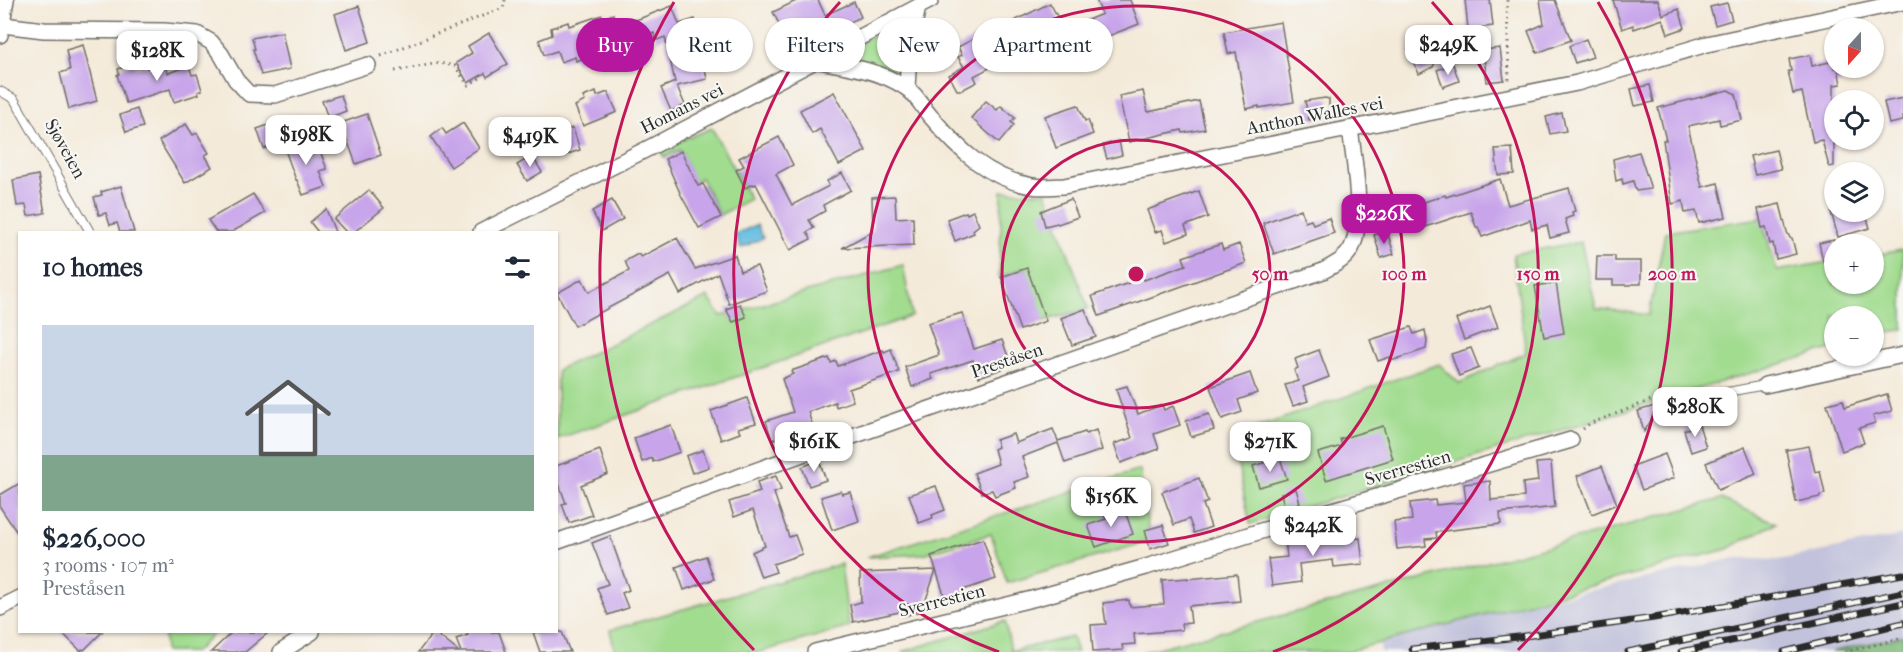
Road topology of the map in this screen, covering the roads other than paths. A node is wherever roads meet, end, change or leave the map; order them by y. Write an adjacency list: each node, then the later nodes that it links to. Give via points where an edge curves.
1 (6, 0): 4 (street)
2 (1903, 2): 11 (street, Anthon Walles vei, via 1707,44 1577,83)
3 (925, 4): 5 (street, Homans vei); 9 (street, via 911,33)
4 (1, 30): 6 (street, via 197,34 211,42 249,94 275,95)
5 (865, 36)
6 (368, 65)
7 (865, 70): 9 (street, Anthon Walles vei)
8 (796, 72): 13 (street, Homans vei)
9 (907, 88): 11 (street, Anthon Walles vei, via 955,145 976,162 999,176 1033,186 1065,186)
10 (0, 91): 12 (lane, Sjøveien, via 14,99)
11 (1350, 129): 18 (street, Preståsen, via 1357,228 1352,248 1340,262 1323,271)
12 (89, 231)
13 (483, 231)
14 (1903, 355): 15 (street)
15 (1765, 385): 16 (lane)
16 (1680, 403)
17 (1571, 440): 23 (street, Sverrestien, via 1136,570)
18 (558, 541)
19 (18, 599): 20 (street)
20 (0, 608)
21 (310, 633): 22 (street)
22 (281, 652)
23 (815, 652)

